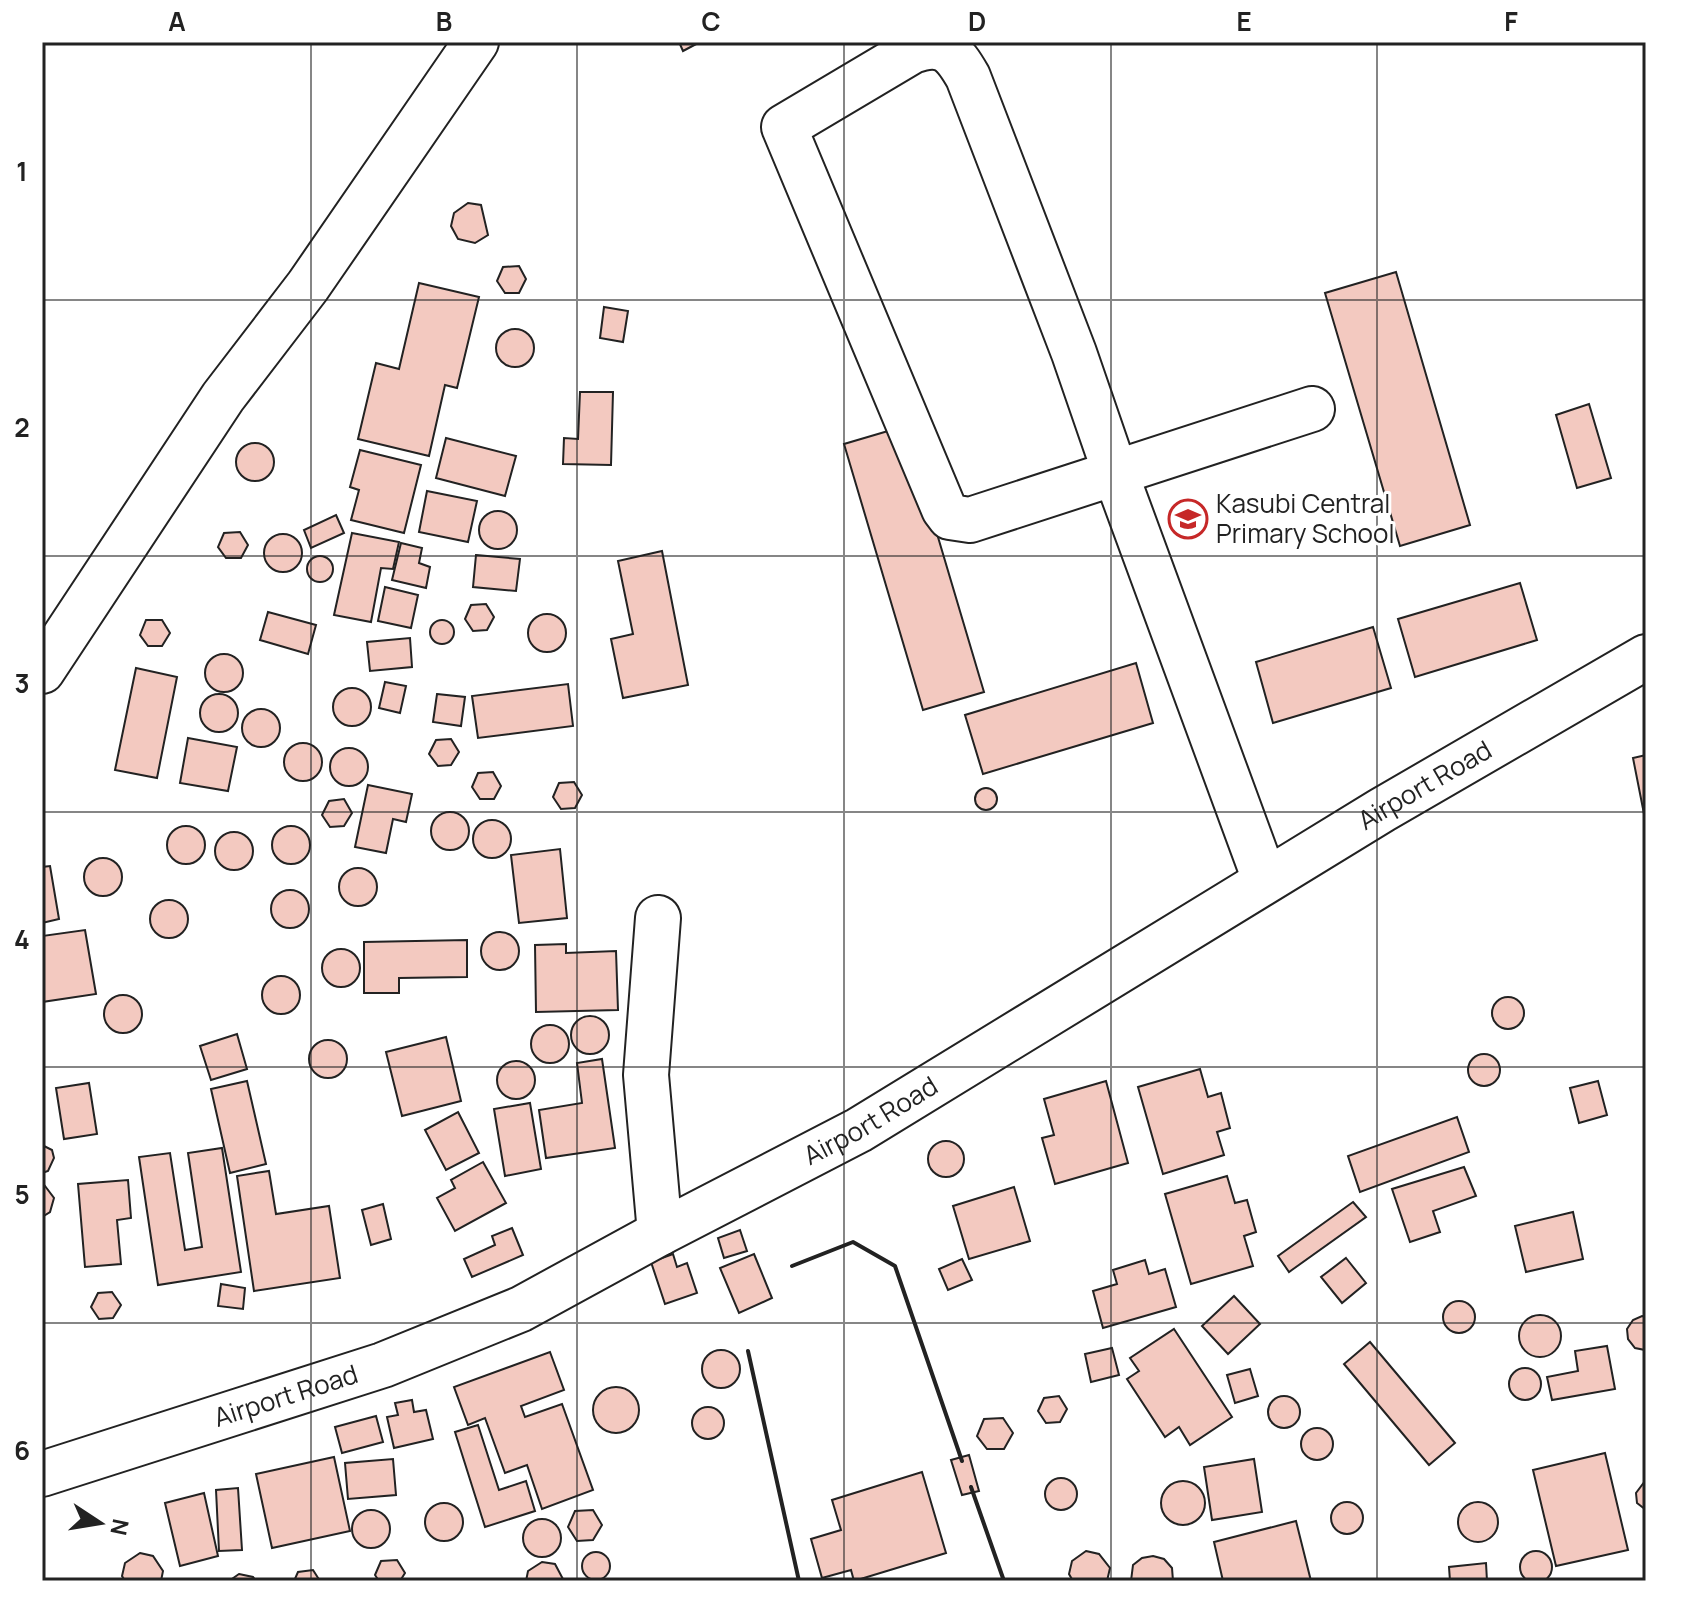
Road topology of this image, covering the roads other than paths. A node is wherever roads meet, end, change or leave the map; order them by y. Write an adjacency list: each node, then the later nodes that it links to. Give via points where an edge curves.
1 (476, 42): 5 (street, via 308,286 223,397)
2 (1312, 409): 3 (street)
3 (1115, 472): 3 (street, via 970,520 950,517 784,127 912,51 930,45 957,58 1063,324); 6 (street)
4 (1646, 657): 6 (street, Airport Road)
5 (42, 671)
6 (1265, 880): 8 (street, Airport Road, via 859,1130)
7 (658, 918): 8 (street, via 646,1075)
8 (660, 1233): 9 (street, Airport Road, via 521,1309 401,1358)
9 (42, 1474)

